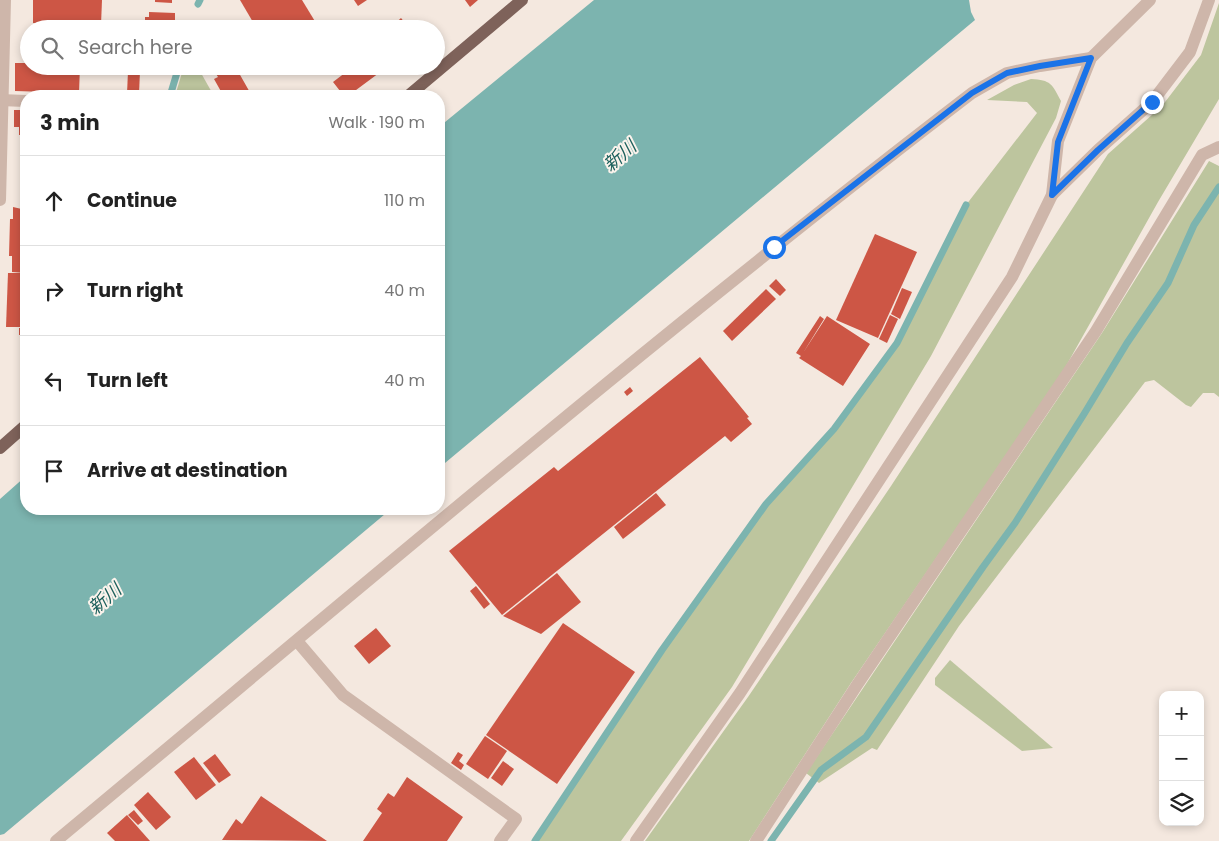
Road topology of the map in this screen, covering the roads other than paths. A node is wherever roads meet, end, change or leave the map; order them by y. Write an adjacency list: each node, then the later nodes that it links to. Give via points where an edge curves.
1 (5, 0): 9 (street)
2 (522, 0): 6 (main road)
3 (1150, 0): 5 (street)
4 (1209, 0): 12 (street, via 1190,52 1152,102)
5 (1091, 58): 12 (street, via 1058,142); 16 (street, via 1007,73 972,93 774,247)
6 (445, 65)
7 (433, 75): 8 (main road)
8 (415, 90)
9 (1, 100): 10 (street); 13 (street)
10 (20, 101)
11 (1219, 148): 20 (street, via 1202,155 1096,331)
12 (1052, 195): 19 (street, via 1012,277 745,684)
13 (0, 200)
14 (20, 430): 15 (main road)
15 (1, 444)
16 (297, 641): 17 (street); 18 (street, via 343,695 516,819)
17 (56, 841)
18 (500, 841)
19 (636, 841)
20 (756, 841)

